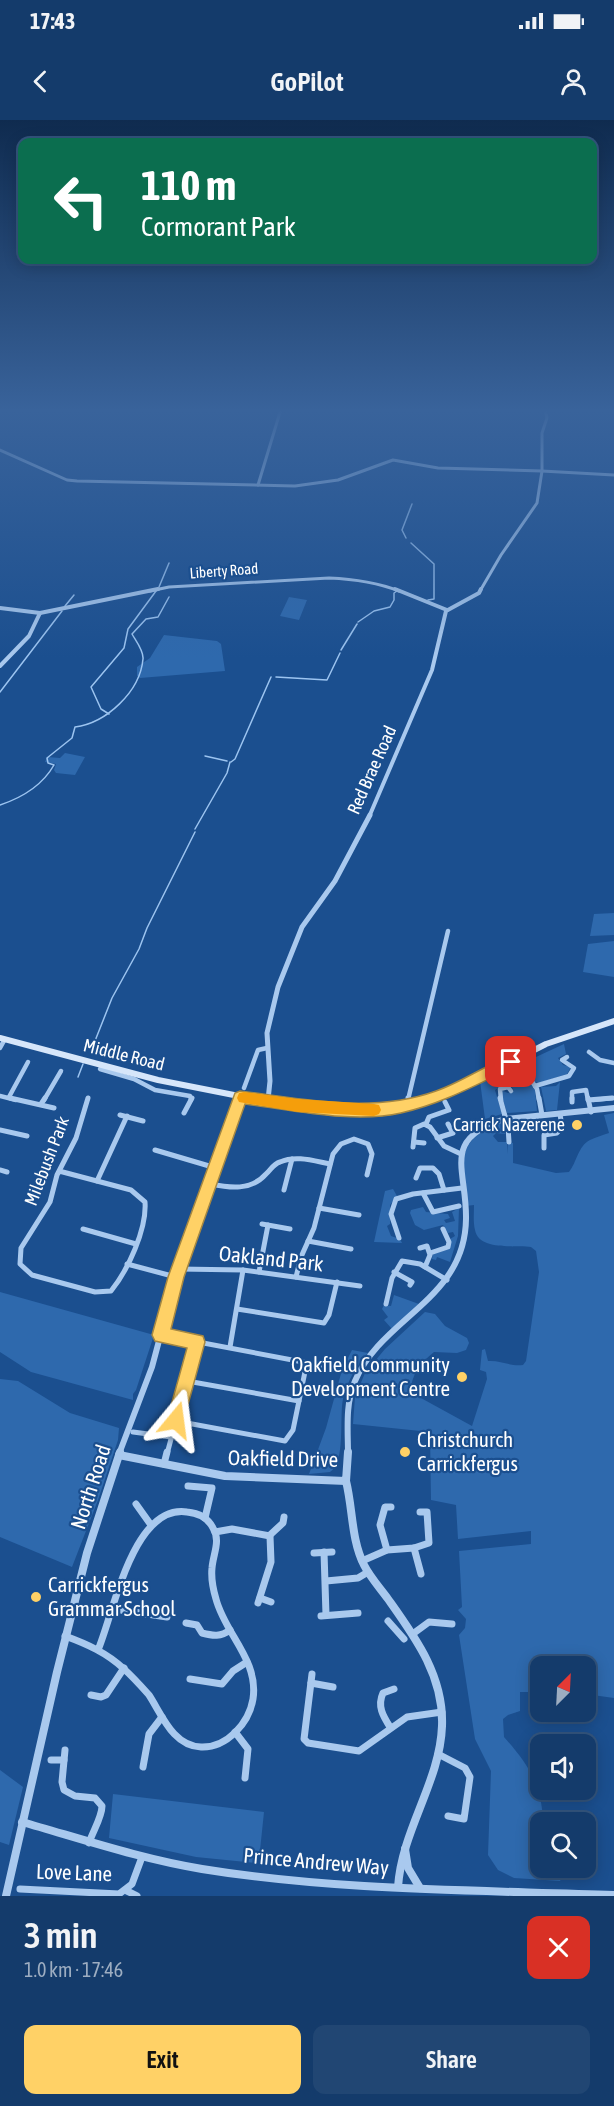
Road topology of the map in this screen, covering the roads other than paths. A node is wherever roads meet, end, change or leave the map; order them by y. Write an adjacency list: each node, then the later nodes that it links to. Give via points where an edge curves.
1 (540, 492): 3 (street, via 534,509 484,587 472,599)
2 (0, 609): 4 (street, Liberty Road)
3 (447, 610): 4 (street, Liberty Road, via 384,585 321,578 157,589); 10 (street, Red Brae Road, via 432,670 374,807 335,881 297,937 273,1003)
4 (39, 613): 5 (street, via 29,636)
5 (0, 666)
6 (448, 932): 33 (street, via 408,1098)
7 (614, 1021): 33 (main road, Middle Road, via 557,1039 456,1089)
8 (3, 1039): 9 (street); 18 (main road, Middle Road)
9 (0, 1048)
10 (267, 1048): 20 (street, via 258,1050); 29 (street, Red Brae Road)
11 (589, 1052): 14 (street, via 600,1060)
12 (567, 1057): 19 (street, via 562,1060 574,1068 569,1076)
13 (28, 1062): 25 (street)
14 (614, 1062)
15 (515, 1067): 19 (street, via 521,1065)
16 (100, 1069): 21 (street)
17 (61, 1071): 32 (street)
18 (160, 1080): 21 (street); 24 (main road, Middle Road)
19 (535, 1086): 40 (street)
20 (244, 1088)
21 (155, 1090): 37 (street, via 192,1097)
22 (511, 1091): 42 (street, via 508,1087 499,1092)
23 (0, 1096): 25 (street)
24 (240, 1097): 29 (main road, Middle Road); 56 (street, North Road)
25 (9, 1098): 32 (street)
26 (88, 1098): 58 (street, Milebush Park, via 76,1137)
27 (614, 1098): 28 (street)
28 (588, 1100): 31 (street, via 586,1090 580,1090 572,1092); 36 (street)
29 (268, 1102): 33 (main road, Middle Road, via 365,1110)
30 (445, 1102): 44 (street, via 449,1110 429,1117)
31 (572, 1102)
32 (41, 1104): 34 (street)
33 (410, 1106)
34 (54, 1108)
35 (614, 1108): 36 (street)
36 (591, 1112): 38 (street)
37 (184, 1113)
38 (560, 1114): 40 (street); 51 (street, via 561,1128 557,1133 544,1135)
39 (120, 1115): 41 (street)
40 (542, 1115): 42 (street)
41 (127, 1116): 43 (street); 62 (street)
42 (505, 1118): 49 (street); 53 (street, via 475,1131)
43 (143, 1121)
44 (426, 1124): 48 (street); 50 (street, via 416,1127 414,1145)
45 (448, 1124): 48 (street, via 453,1133)
46 (0, 1130): 47 (street)
47 (27, 1136)
48 (437, 1138): 53 (street)
49 (509, 1142)
50 (424, 1143)
51 (544, 1148)
52 (155, 1150): 56 (street)
53 (461, 1154): 64 (street, Oakfield Drive)
54 (292, 1159): 55 (street); 63 (street, via 277,1163 249,1187); 65 (street)
55 (330, 1164): 60 (street, via 335,1151 345,1142 362,1140 372,1151); 69 (street)
56 (216, 1168): 63 (street, North Road)
57 (0, 1170): 59 (street)
58 (58, 1171): 62 (street); 84 (street, Milebush Park, via 51,1199 20,1250 21,1268 32,1275 100,1293 115,1287)
59 (7, 1172)
60 (367, 1175)
61 (416, 1178): 66 (street, via 420,1168 437,1170)
62 (97, 1181): 80 (street, via 131,1190 143,1199 147,1214)
63 (210, 1185): 86 (street, North Road)
64 (462, 1188): 66 (street); 92 (street, Oakfield Drive, via 465,1232 460,1255)
65 (284, 1190)
66 (444, 1190): 67 (street)
67 (423, 1193): 70 (street, via 432,1212); 78 (street, via 398,1198 393,1204 391,1216)
68 (459, 1206): 70 (street)
69 (319, 1208): 71 (street); 79 (street)
70 (448, 1209): 72 (street)
71 (359, 1215)
72 (452, 1217)
73 (83, 1229): 80 (street)
74 (290, 1229): 88 (street, via 265,1225)
75 (442, 1229): 77 (street)
76 (453, 1235): 77 (street)
77 (446, 1237): 83 (street, via 448,1247)
78 (399, 1238)
79 (308, 1240): 82 (street); 91 (street)
80 (136, 1244): 84 (street)
81 (420, 1248): 83 (street, via 427,1246)
82 (351, 1249)
83 (429, 1253): 85 (street)
84 (127, 1264): 90 (street)
85 (425, 1267): 89 (street, via 406,1260); 92 (street)
86 (179, 1269): 87 (street, Oakland Park); 90 (street, North Road)
87 (243, 1270): 88 (street, Oakland Park); 97 (street)
88 (259, 1272): 91 (street, Oakland Park)
89 (394, 1272): 94 (street); 96 (street)
90 (176, 1277): 98 (street, North Road)
91 (296, 1277): 93 (street, Oakland Park)
92 (447, 1280): 110 (street, Oakfield Drive, via 372,1354 354,1382 347,1425)
93 (337, 1282): 95 (street, Oakland Park); 97 (street, via 324,1323)
94 (412, 1282)
95 (360, 1286)
96 (386, 1304)
97 (237, 1309): 100 (street)
98 (161, 1335): 99 (street); 108 (street, North Road)
99 (197, 1342): 100 (street); 103 (street)
100 (230, 1347): 101 (street)
101 (307, 1362): 102 (street); 104 (street)
102 (324, 1366)
103 (187, 1381): 104 (street); 105 (street)
104 (299, 1401): 105 (street, via 291,1435 284,1442)
105 (176, 1420): 107 (street)
106 (133, 1432): 107 (street)
107 (171, 1437): 109 (street)
108 (119, 1455): 109 (street, Oakfield Drive); 138 (street, North Road)
109 (164, 1464): 110 (street, Oakfield Drive, via 254,1479)
110 (346, 1481): 125 (street, via 352,1532)
111 (188, 1486): 116 (street, via 212,1488)
112 (136, 1504): 117 (street)
113 (384, 1507): 121 (street, via 380,1526)
114 (420, 1512): 120 (street, via 427,1512 430,1539 428,1544)
115 (284, 1517): 119 (street)
116 (205, 1518): 117 (street, via 192,1512 178,1512); 118 (street)
117 (151, 1525): 130 (street, via 137,1548)
118 (215, 1532): 119 (street, via 230,1529); 136 (street, via 212,1581)
119 (270, 1535): 129 (street, via 270,1576 259,1600)
120 (414, 1548): 121 (street); 127 (street)
121 (387, 1550): 125 (street)
122 (324, 1552): 123 (street); 124 (street); 128 (street)
123 (332, 1552)
124 (315, 1553)
125 (362, 1561): 126 (street)
126 (368, 1572): 128 (street, via 358,1578); 133 (street)
127 (421, 1574)
128 (326, 1581): 131 (street, via 324,1615)
129 (271, 1602)
130 (114, 1609): 132 (street); 140 (street)
131 (358, 1613)
132 (167, 1617)
133 (401, 1618): 137 (street); 139 (street, via 390,1624)
134 (186, 1623): 136 (street, via 197,1625 202,1634 216,1637)
135 (452, 1624): 137 (street, via 429,1622)
136 (230, 1630): 141 (street)
137 (414, 1634): 149 (street, via 436,1677)
138 (65, 1636): 140 (street); 160 (street, North Road)
139 (404, 1639)
140 (98, 1650): 142 (street)
141 (247, 1662): 144 (street, via 222,1684); 152 (street, via 254,1680 253,1699 245,1720)
142 (124, 1668): 148 (street, via 106,1695); 150 (street)
143 (312, 1674): 145 (street)
144 (190, 1679)
145 (311, 1683): 146 (street); 151 (street, via 304,1739 308,1743 359,1751)
146 (333, 1687)
147 (394, 1689): 151 (street, via 383,1693 379,1702)
148 (91, 1695)
149 (442, 1712): 151 (street, via 411,1714); 154 (street)
150 (162, 1717): 152 (street, via 178,1737 195,1746 215,1745); 157 (street, via 149,1734)
151 (390, 1727)
152 (235, 1732): 158 (street, via 248,1749)
153 (65, 1750): 156 (street)
154 (438, 1754): 159 (street, via 465,1769 471,1778 464,1819); 162 (street)
155 (51, 1760): 156 (street)
156 (64, 1760): 161 (street, via 64,1790 75,1796 95,1798 102,1806)
157 (143, 1767)
158 (245, 1778)
159 (448, 1816)
160 (22, 1822): 161 (street, Prince Andrew Way); 170 (street, North Road)
161 (89, 1844): 163 (street, Prince Andrew Way)
162 (404, 1847): 164 (street); 165 (street, via 408,1868)
163 (142, 1857): 164 (street, Prince Andrew Way, via 271,1878); 167 (street, Love Lane, via 133,1885)
164 (398, 1887): 165 (street, Prince Andrew Way)
165 (420, 1888): 169 (street, Prince Andrew Way)
166 (20, 1889): 167 (street, Love Lane, via 119,1894)
167 (127, 1891): 171 (street, Love Lane)
168 (614, 1894): 169 (street, Prince Andrew Way)
169 (600, 1895)
170 (6, 1896)
171 (137, 1896)

